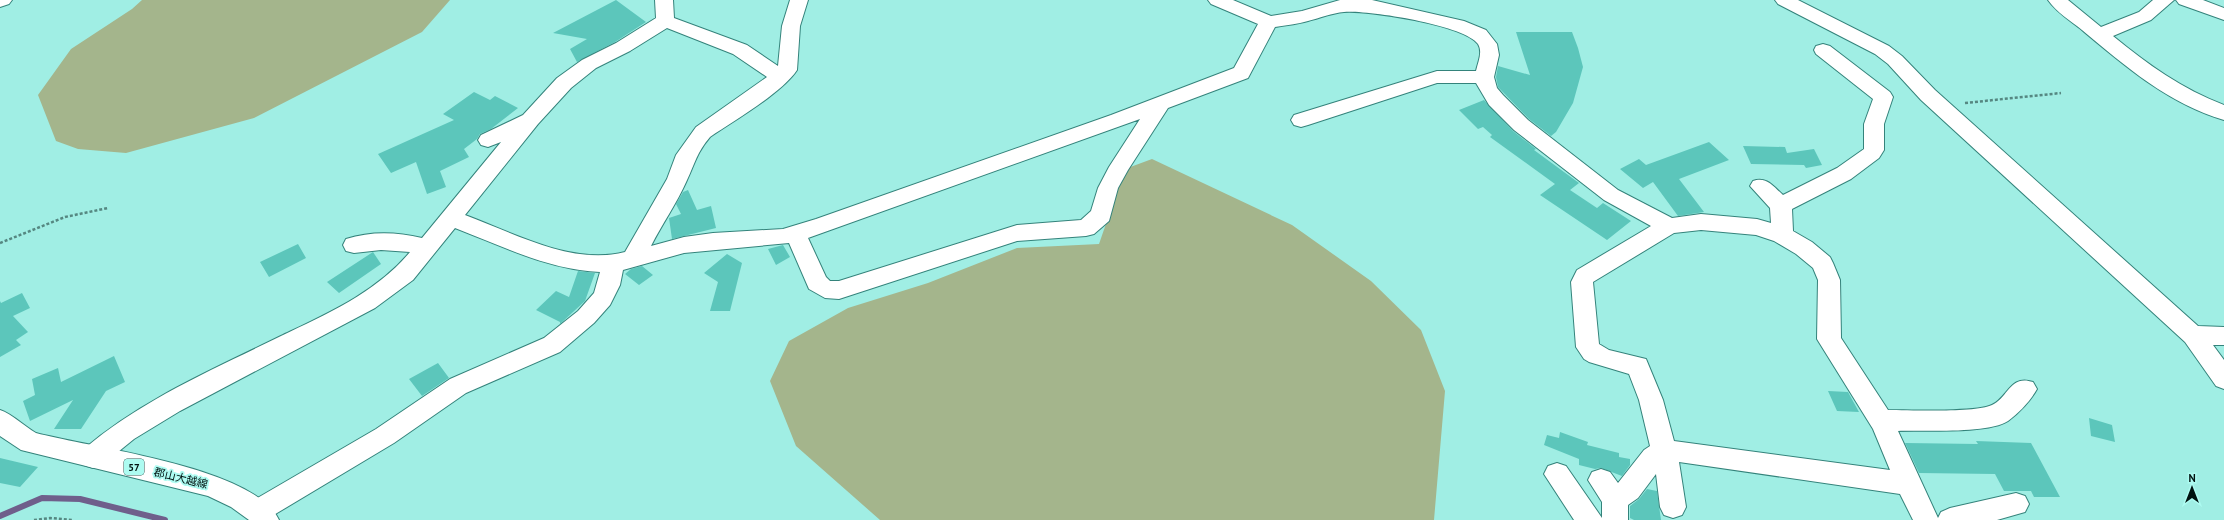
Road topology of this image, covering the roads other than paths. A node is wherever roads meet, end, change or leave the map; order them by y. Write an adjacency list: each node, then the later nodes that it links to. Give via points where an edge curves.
1 (3, 0): 9 (street)
2 (664, 0): 12 (street)
3 (799, 0): 16 (street, via 788,34 787,70)
4 (1217, 0): 13 (street)
5 (1784, 0): 32 (street, via 1882,50 1895,60 1941,106)
6 (2056, 0): 14 (street)
7 (2165, 0): 14 (street, via 2145,16)
8 (2185, 0): 11 (street)
9 (0, 2)
10 (1345, 2): 13 (street, via 1303,16); 17 (street, via 1458,25 1479,34 1488,44 1490,55)
11 (2224, 14)
12 (665, 21): 16 (street, via 742,49 756,57); 20 (street, via 589,64 564,83)
13 (1269, 22): 18 (street, via 1260,35 1250,61 1241,73)
14 (2098, 34): 19 (street, via 2120,53 2169,87 2193,101)
15 (1823, 50): 24 (street, via 1883,98 1875,121 1874,146 1866,159)
16 (778, 77): 31 (street, via 703,132 686,155 677,180 657,213)
17 (1484, 77): 21 (street, via 1437,77); 26 (street, via 1488,89 1496,100 1520,125 1547,147 1611,195)
18 (1160, 105): 27 (street); 27 (street, via 1108,188 1101,215 1086,228 1017,233 839,290 825,289 817,283)
19 (2224, 113)
20 (531, 119): 22 (street); 25 (street)
21 (1301, 120)
22 (488, 140)
23 (1760, 186): 24 (street)
24 (1781, 204): 28 (street)
25 (452, 218): 30 (street); 31 (street, via 552,257 583,263)
26 (1669, 226): 28 (street, via 1701,222 1734,224 1757,227); 38 (street, via 1584,276 1582,282 1588,347 1597,356 1638,366)
27 (795, 233): 31 (street, via 783,237 684,245)
28 (1782, 235): 37 (street, via 1822,263 1829,280 1829,338)
29 (354, 245): 30 (street, via 382,241 407,242)
30 (427, 248): 39 (street, via 405,274 359,309 237,368 136,423)
31 (623, 261): 45 (street, via 602,299 586,317 552,345 458,386)
32 (2193, 335): 33 (street); 34 (street)
33 (2224, 336)
34 (2224, 379)
35 (2025, 389): 37 (street, via 1999,414 1974,419)
36 (0, 420): 39 (street, 郡山大越線 / 57, via 11,431 30,442)
37 (1880, 421): 41 (street)
38 (1664, 451): 41 (street, via 1689,452 1716,458); 42 (street, via 1653,458 1629,490); 44 (street)
39 (93, 457): 45 (street, 郡山大越線 / 57, via 206,483 235,495)
40 (1557, 474): 46 (street, via 1576,504)
41 (1908, 484): 47 (street)
42 (1610, 500)
43 (2016, 504): 48 (street)
44 (1673, 507)
45 (262, 515)
46 (1590, 520)
47 (1926, 520)
48 (1950, 520)

